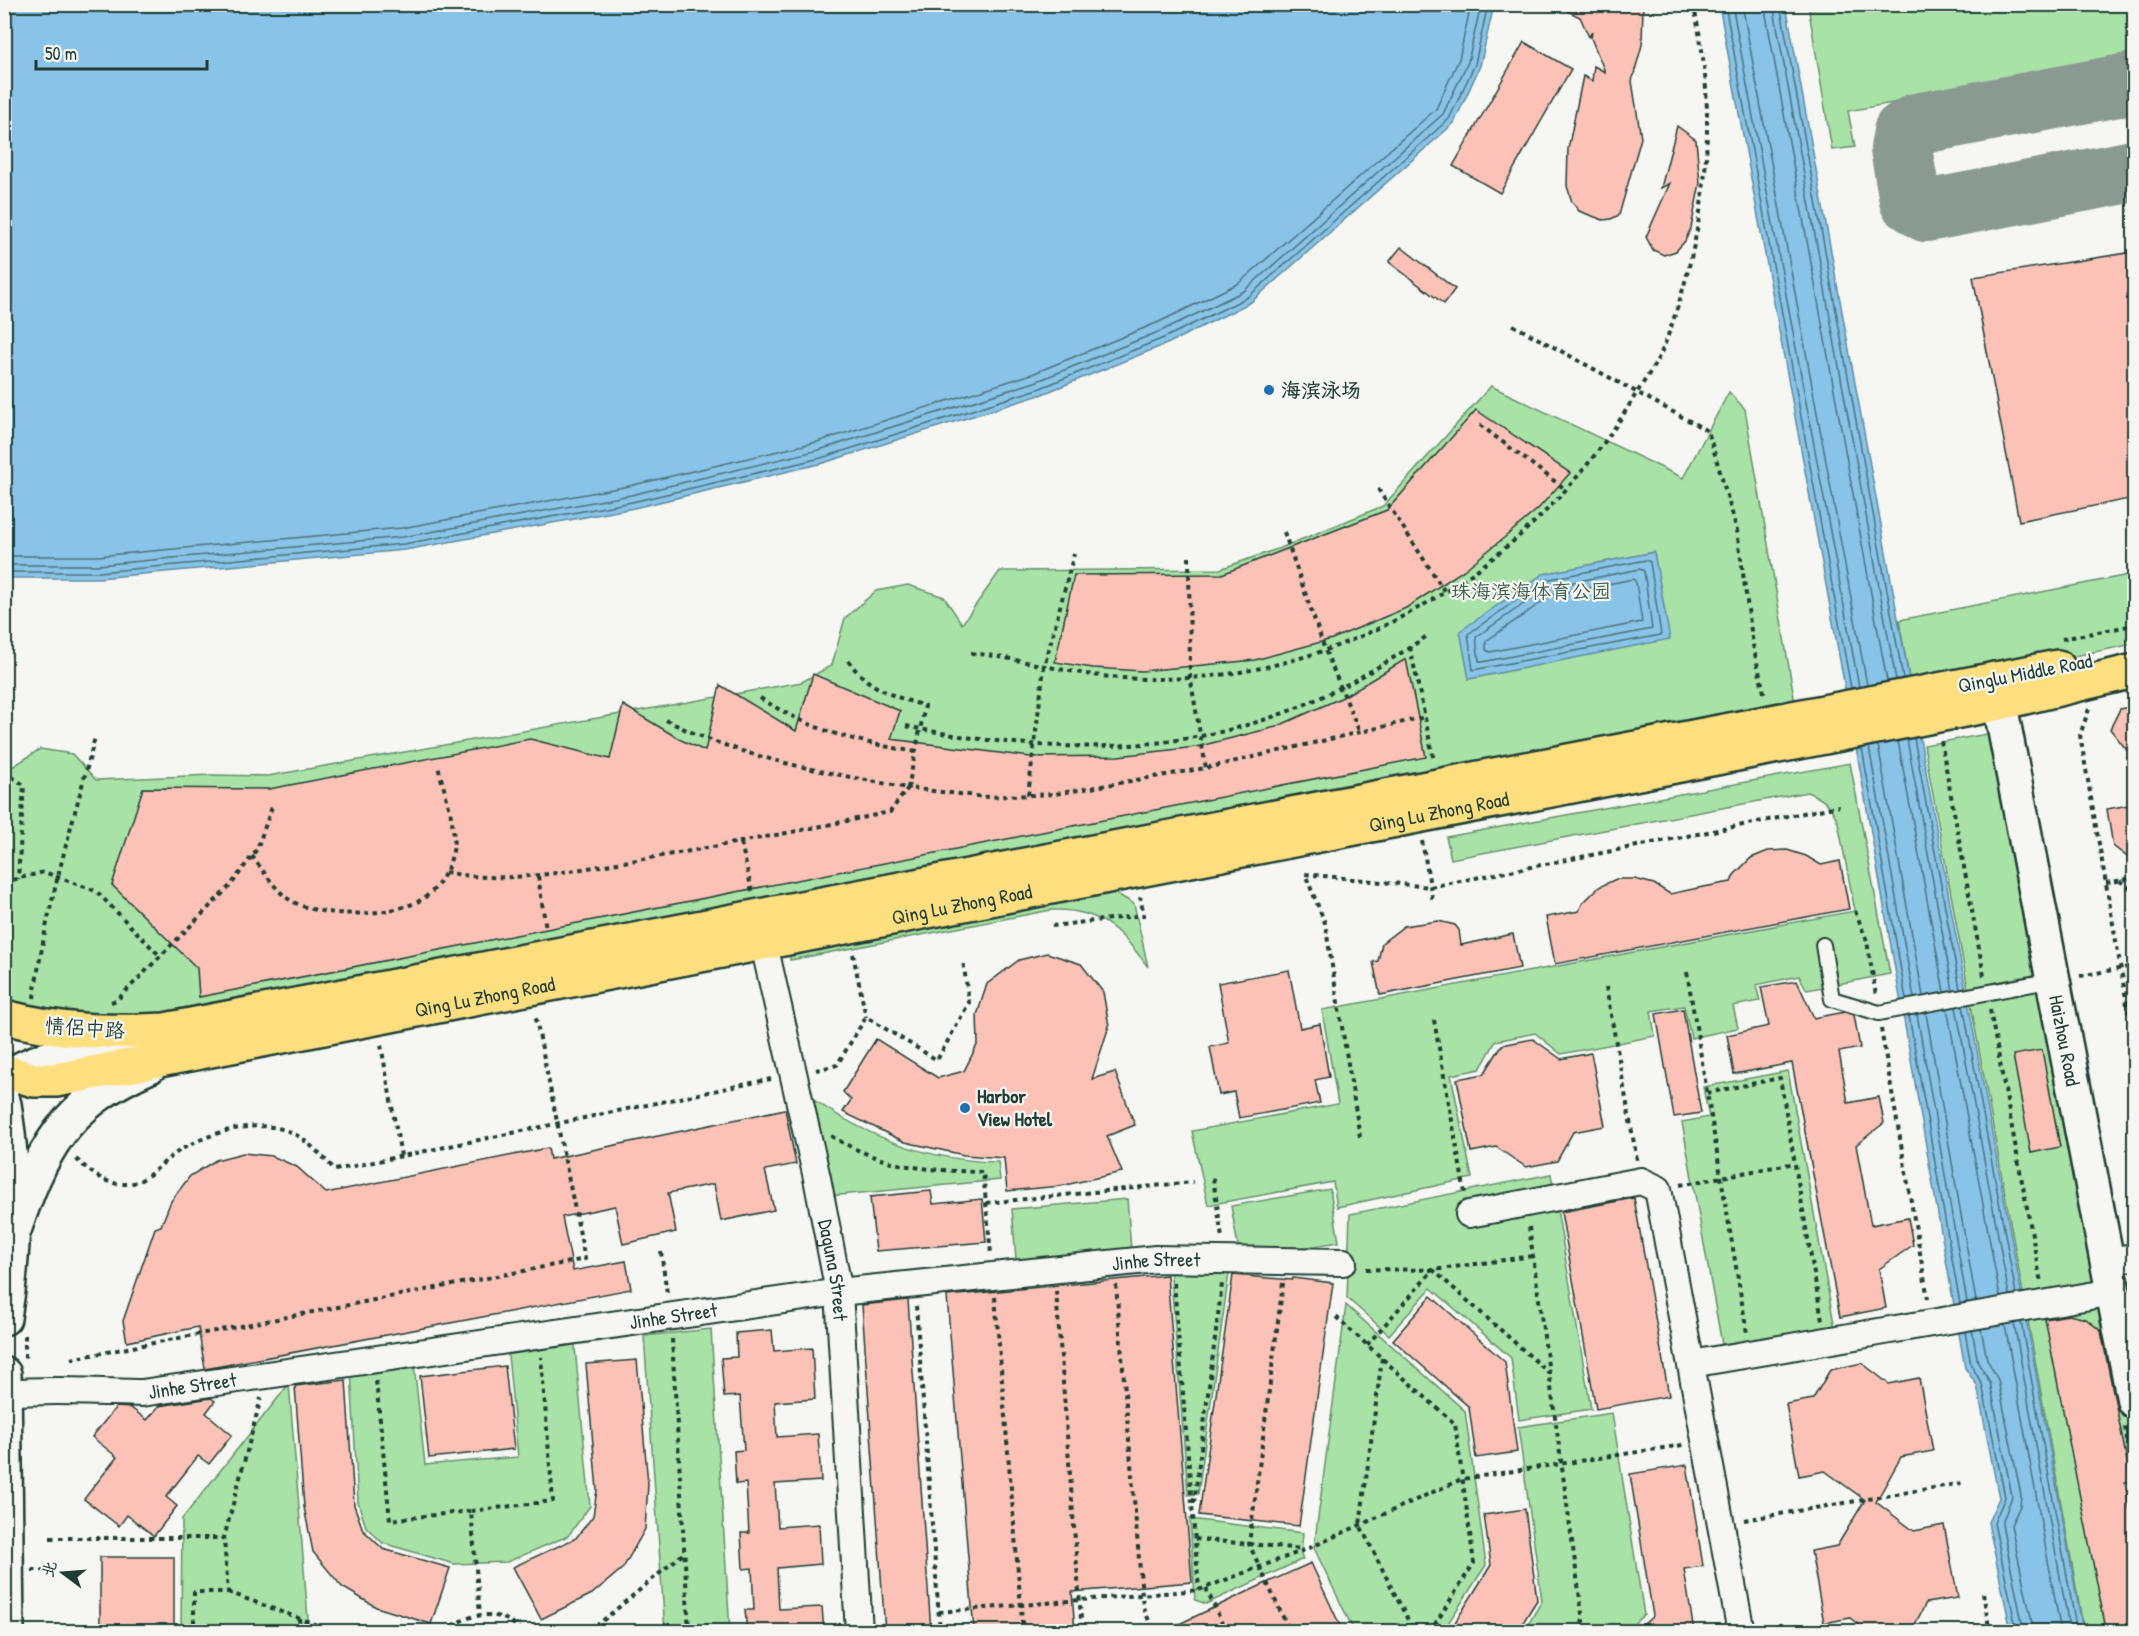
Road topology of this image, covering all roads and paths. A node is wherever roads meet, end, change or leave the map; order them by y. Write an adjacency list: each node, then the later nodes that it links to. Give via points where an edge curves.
1 (1693, 4): 3 (path, via 1702,41 1706,122 1697,241 1683,295 1663,348)
2 (1513, 324): 3 (path)
3 (1637, 393): 6 (path, via 1607,441); 28 (path, via 1708,431 1737,530 1753,645)
4 (1480, 425): 6 (path)
5 (1378, 489): 10 (path)
6 (1565, 489): 10 (path, via 1494,557)
7 (1284, 532): 13 (path)
8 (1074, 555): 17 (path)
9 (1189, 557): 19 (path)
10 (1445, 592): 13 (path, via 1406,616)
11 (1427, 636): 12 (path)
12 (1410, 647): 21 (path); 25 (path)
13 (1325, 651): 19 (path, via 1242,672); 21 (path)
14 (2134, 652): 22 (highway, Qinglu Middle Road)
15 (971, 653): 17 (path, via 1006,656)
16 (847, 659): 30 (path, via 858,676 876,688 925,706)
17 (1044, 667): 19 (path, via 1091,675); 34 (path)
18 (2134, 671): 20 (highway, Qinglu Middle Road)
19 (1190, 676): 32 (path)
20 (2100, 677): 22 (highway, Qinglu Middle Road); 55 (path, via 2080,735)
21 (1342, 686): 31 (path); 32 (path, via 1279,715)
22 (1997, 691): 24 (highway, Qinglu Middle Road); 70 (main road, Haizhou Road)
23 (760, 698): 35 (path, via 826,733)
24 (1919, 705): 27 (highway, Qing Lu Zhong Road)
25 (1425, 717): 31 (path); 39 (path)
26 (666, 720): 40 (path, via 743,753)
27 (1836, 720): 28 (highway, Qing Lu Zhong Road); 44 (highway, Qing Lu Zhong Road)
28 (1771, 721): 39 (highway, Qing Lu Zhong Road)
29 (906, 726): 30 (path)
30 (920, 729): 34 (path); 35 (path)
31 (1360, 733): 37 (path)
32 (1199, 736): 34 (path, via 1100,747); 37 (path)
33 (95, 737): 50 (path)
34 (1033, 744): 41 (path)
35 (915, 752): 40 (path)
36 (438, 766): 48 (path, via 453,832 453,852)
37 (1206, 768): 41 (path, via 1066,793)
38 (4, 771): 52 (path, via 24,785)
39 (1439, 785): 60 (highway, Qing Lu Zhong Road)
40 (908, 788): 41 (path, via 985,797); 45 (path, via 890,812)
41 (1028, 795)
42 (273, 804): 46 (path)
43 (1839, 806): 56 (path)
44 (1417, 814): 47 (highway, Qing Lu Zhong Road); 56 (path)
45 (741, 843): 49 (path); 60 (path)
46 (252, 856): 48 (path, via 288,898 334,912 394,910 421,900 437,887); 65 (path, via 231,885)
47 (1135, 869): 61 (highway, Qing Lu Zhong Road); 62 (path, via 1143,915)
48 (445, 872): 49 (path, via 492,879)
49 (538, 876): 63 (path)
50 (58, 878): 52 (path, via 44,872); 65 (path, via 96,891); 77 (path)
51 (2134, 878): 53 (path)
52 (18, 879): 54 (path)
53 (2120, 880): 55 (path); 57 (path)
54 (4, 882)
55 (2106, 883): 68 (path)
56 (1430, 887): 58 (path); 87 (path, via 1305,874 1325,923)
57 (2134, 891)
58 (1433, 902)
59 (1855, 911): 74 (path, via 1867,941)
60 (758, 918): 61 (highway, Qing Lu Zhong Road); 72 (highway, Qing Lu Zhong Road); 80 (highway, Qing Lu Zhong Road); 82 (street, Daguna Street)
61 (846, 926): 76 (path)
62 (1052, 926)
63 (547, 934)
64 (1823, 945): 74 (lane, via 1832,999)
65 (160, 956): 73 (path, via 117,1000)
66 (963, 960): 76 (path, via 969,1003 937,1060)
67 (2134, 966): 68 (path)
68 (2121, 969): 70 (path); 79 (path)
69 (1687, 972): 84 (path)
70 (2053, 980): 74 (lane); 108 (main road, Haizhou Road)
71 (1606, 987): 94 (path)
72 (530, 988): 75 (highway, Qing Lu Zhong Road); 86 (path)
73 (108, 1003)
74 (1879, 1013): 114 (path)
75 (377, 1017): 80 (highway, Qing Lu Zhong Road); 89 (path)
76 (866, 1017): 82 (path, via 837,1065)
77 (16, 1020): 80 (highway, 情侶中路)
78 (1434, 1020): 97 (path)
79 (2133, 1025): 81 (path)
80 (168, 1044): 83 (main road, via 129,1042 32,1062); 88 (main road, via 73,1113)
81 (2134, 1044)
82 (794, 1074): 85 (street, Daguna Street); 86 (path)
83 (7, 1083): 98 (main road)
84 (1707, 1093): 90 (path, via 1780,1078); 92 (path)
85 (804, 1120): 95 (path, via 886,1163 984,1172); 111 (street, Daguna Street)
86 (557, 1123): 89 (path); 121 (path, via 585,1259)
87 (1360, 1137)
88 (53, 1141): 89 (path, via 102,1181 124,1185 149,1176 193,1143 243,1127 268,1127 296,1135 335,1170); 98 (main road)
89 (401, 1156)
90 (1795, 1163): 92 (path); 117 (path)
91 (1213, 1178): 102 (path)
92 (1721, 1178): 94 (path); 119 (path)
93 (1193, 1182): 95 (path)
94 (1650, 1185): 96 (street); 123 (street)
95 (986, 1203): 109 (path)
96 (1525, 1203): 97 (street); 100 (path)
97 (1469, 1214)
98 (12, 1236): 115 (main road)
99 (661, 1252): 112 (path)
100 (1533, 1256): 107 (path); 124 (path)
101 (1156, 1259): 102 (street, Jinhe Street); 104 (street, Jinhe Street); 133 (path, via 1173,1270)
102 (1226, 1260): 103 (street, Jinhe Street); 133 (path)
103 (1286, 1261): 105 (street, Jinhe Street); 139 (path)
104 (1114, 1263): 106 (street, Jinhe Street); 147 (path)
105 (1352, 1265): 107 (path)
106 (1054, 1270): 109 (street, Jinhe Street); 148 (path)
107 (1434, 1270): 118 (path); 124 (path)
108 (2118, 1270): 114 (street, via 2031,1307); 127 (main road, Haizhou Road)
109 (993, 1276): 110 (street, Jinhe Street); 149 (path)
110 (914, 1284): 111 (street, Jinhe Street); 150 (path)
111 (839, 1292): 112 (street, Jinhe Street); 161 (street, Daguna Street)
112 (671, 1316): 116 (street, Jinhe Street); 141 (path)
113 (1336, 1317): 118 (path)
114 (1937, 1323): 117 (street)
115 (15, 1325): 126 (path)
116 (539, 1335): 122 (street, Jinhe Street); 132 (path, via 553,1501)
117 (1826, 1342): 119 (street)
118 (1367, 1345): 120 (path)
119 (1750, 1354): 123 (street)
120 (1382, 1358): 130 (path, via 1455,1424); 135 (path)
121 (71, 1359)
122 (373, 1359): 125 (street, Jinhe Street); 132 (path, via 390,1520)
123 (1690, 1364): 128 (street)
124 (1549, 1372): 129 (path)
125 (267, 1375): 126 (street, Jinhe Street, via 142,1393); 137 (path)
126 (12, 1386): 153 (main road)
127 (2134, 1401)
128 (1705, 1442): 129 (path); 134 (street)
129 (1561, 1464): 130 (path); 170 (path, via 1583,1621)
130 (1462, 1479): 135 (path); 169 (path, via 1474,1563)
131 (1962, 1483): 134 (path)
132 (471, 1511): 151 (path)
133 (1193, 1512): 138 (path)
134 (1720, 1524): 171 (street)
135 (1360, 1525): 140 (path); 168 (path)
136 (50, 1538): 137 (path)
137 (224, 1538): 145 (path)
138 (1195, 1539): 139 (path); 144 (path)
139 (1249, 1544): 140 (path); 142 (path)
140 (1307, 1549): 142 (path)
141 (684, 1553): 159 (path); 160 (path)
142 (1260, 1567): 143 (path); 167 (path)
143 (1206, 1588): 144 (path); 166 (path)
144 (1199, 1590): 147 (path)
145 (228, 1592): 152 (path); 154 (path, via 194,1592)
146 (1983, 1593): 172 (path)
147 (1142, 1596): 148 (path); 165 (path)
148 (1080, 1601): 149 (path); 164 (path)
149 (1021, 1606): 150 (path); 163 (path)
150 (939, 1611): 162 (path)
151 (480, 1615): 157 (path, via 454,1623); 158 (path, via 504,1618)
152 (299, 1618): 155 (path); 156 (path)
153 (7, 1632)
154 (194, 1632)
155 (300, 1632)
156 (336, 1632)
157 (445, 1632)
158 (522, 1632)
159 (589, 1632)
160 (689, 1632)
161 (859, 1632)
162 (940, 1632)
163 (1023, 1632)
164 (1082, 1632)
165 (1154, 1632)
166 (1226, 1632)
167 (1290, 1632)
168 (1414, 1632)
169 (1430, 1632)
170 (1576, 1632)
171 (1741, 1632)
172 (1990, 1632)

